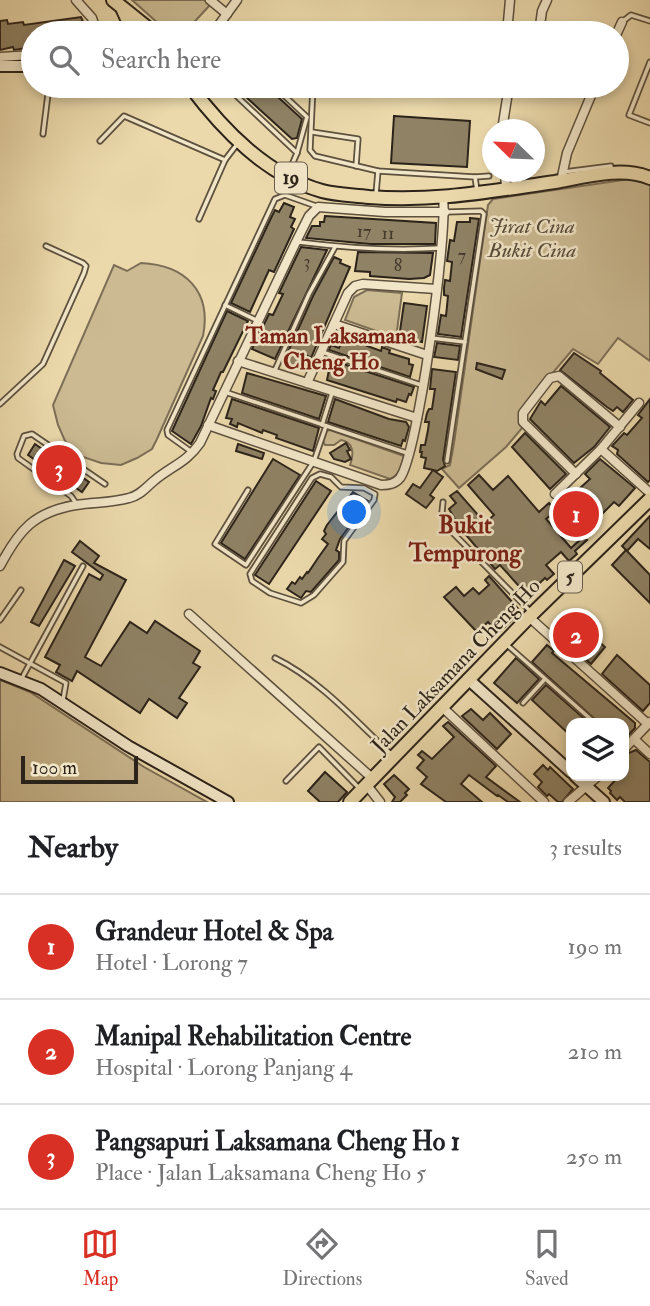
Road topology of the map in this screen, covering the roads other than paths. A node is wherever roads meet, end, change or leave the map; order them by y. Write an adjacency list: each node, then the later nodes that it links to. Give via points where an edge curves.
1 (76, 0): 8 (street)
2 (210, 0): 7 (street)
3 (237, 0): 7 (street)
4 (510, 0): 12 (street)
5 (547, 0): 13 (street)
6 (117, 4): 9 (main road); 10 (main road)
7 (227, 13): 11 (street)
8 (93, 21)
9 (128, 21)
10 (140, 21)
11 (221, 21)
12 (508, 21)
13 (541, 21)
14 (623, 21): 15 (lane, via 631,15)
15 (650, 21)
16 (21, 56): 17 (street)
17 (0, 57)
18 (650, 62): 31 (lane, via 629,115)
19 (0, 66): 20 (street)
20 (21, 66)
21 (48, 98): 33 (lane)
22 (196, 98): 29 (main road)
23 (199, 98): 29 (main road, 19)
24 (239, 98): 36 (lane)
25 (287, 98): 36 (lane, via 307,117)
26 (313, 98): 32 (lane)
27 (506, 98): 30 (street)
28 (590, 98): 41 (street, via 567,153)
29 (203, 103): 35 (main road, 19)
30 (503, 119)
31 (650, 123)
32 (312, 132): 38 (lane, via 312,154); 38 (lane, via 358,139)
33 (43, 134)
34 (100, 141): 37 (lane, via 124,116)
35 (239, 142): 37 (lane); 42 (main road, 19)
36 (298, 153): 42 (lane)
37 (225, 160): 52 (lane)
38 (356, 166): 40 (lane)
39 (611, 166): 41 (lane)
40 (379, 171): 44 (lane); 49 (lane)
41 (567, 173): 45 (main road, 19); 47 (main road, 19)
42 (287, 176): 49 (main road, 19, via 321,191)
43 (482, 176): 44 (lane)
44 (475, 177): 48 (lane)
45 (650, 177)
46 (506, 182): 47 (street)
47 (506, 189): 48 (main road, 19)
48 (477, 193): 50 (main road, 19)
49 (376, 197): 50 (main road, 19)
50 (444, 205): 51 (street, via 385,212); 56 (street); 62 (lane, via 476,209 484,215)
51 (318, 207): 53 (street); 58 (lane, via 278,196)
52 (199, 219)
53 (296, 242): 55 (lane); 59 (street)
54 (46, 246): 72 (lane, via 86,267 43,364)
55 (335, 247): 56 (lane); 66 (lane)
56 (442, 248): 57 (street)
57 (436, 289): 60 (street, via 359,284 348,293); 61 (street)
58 (225, 305): 59 (lane); 78 (lane, via 167,429 168,435)
59 (258, 321): 65 (street)
60 (334, 324): 63 (street); 64 (street)
61 (429, 338): 62 (lane); 64 (street)
62 (466, 342): 81 (lane)
63 (321, 352): 67 (street); 68 (lane)
64 (427, 355): 68 (street)
65 (238, 361): 66 (street); 69 (street)
66 (274, 372): 67 (street)
67 (307, 383): 70 (street)
68 (423, 385): 73 (street)
69 (223, 391): 74 (street); 75 (lane)
70 (333, 391): 73 (street); 75 (lane)
71 (639, 403): 76 (street)
72 (0, 404)
73 (417, 418): 79 (street)
74 (208, 425): 78 (street); 80 (street)
75 (324, 425): 79 (lane); 80 (lane)
76 (620, 427): 77 (street); 83 (street, via 559,376 550,377 523,413 523,422)
77 (601, 449): 83 (street); 90 (street, Jalan Laksamana Cheng Ho)
78 (193, 453): 92 (street, via 132,498)
79 (409, 454): 84 (street, via 399,481 391,485)
80 (314, 461): 82 (street); 88 (lane, via 246,565 215,544)
81 (447, 461)
82 (342, 471): 84 (street); 85 (lane)
83 (576, 474): 89 (street)
84 (356, 476): 87 (lane)
85 (337, 482): 87 (lane); 87 (lane, via 320,474 312,478 254,567 252,581 270,593 301,603 314,595 343,562 344,541 374,500 372,491)
86 (106, 484): 92 (lane, via 32,435 24,436 18,458 71,496)
87 (354, 488)
88 (248, 490)
89 (555, 494)
90 (649, 501): 97 (main road, Jalan Laksamana Cheng Ho / 5)
91 (443, 502): 97 (lane, via 450,530)
92 (76, 505): 93 (street, via 39,516)
93 (1, 560)
94 (83, 566): 102 (lane)
95 (21, 590): 98 (lane)
96 (189, 614): 120 (street)
97 (531, 615): 99 (main road, Jalan Laksamana Cheng Ho / 5); 111 (street)
98 (0, 620)
99 (504, 642): 104 (main road, Jalan Laksamana Cheng Ho / 5); 105 (lane)
100 (0, 647): 102 (lane)
101 (275, 658): 115 (lane, via 322,690)
102 (30, 663): 106 (lane); 107 (lane, via 66,683)
103 (0, 673): 106 (street)
104 (468, 679): 109 (main road, Jalan Laksamana Cheng Ho / 5); 116 (street)
105 (545, 679): 108 (lane); 110 (lane)
106 (21, 680): 107 (street)
107 (62, 702): 122 (street, via 128,746)
108 (523, 703)
109 (442, 707): 115 (main road, Jalan Laksamana Cheng Ho / 5); 125 (street)
110 (589, 718)
111 (649, 723): 112 (street)
112 (634, 739): 113 (street); 114 (street)
113 (629, 744)
114 (650, 754)
115 (394, 756): 120 (main road, Jalan Laksamana Cheng Ho / 5)
116 (566, 768)
117 (286, 781): 120 (lane, via 319,747)
118 (581, 781): 121 (street)
119 (592, 781): 121 (street)
120 (366, 784): 123 (main road, Jalan Laksamana Cheng Ho / 5); 124 (street)
121 (586, 786): 126 (street); 127 (street)
122 (228, 802)
123 (350, 802)
124 (380, 802)
125 (544, 802)
126 (569, 802)
127 (604, 802)

